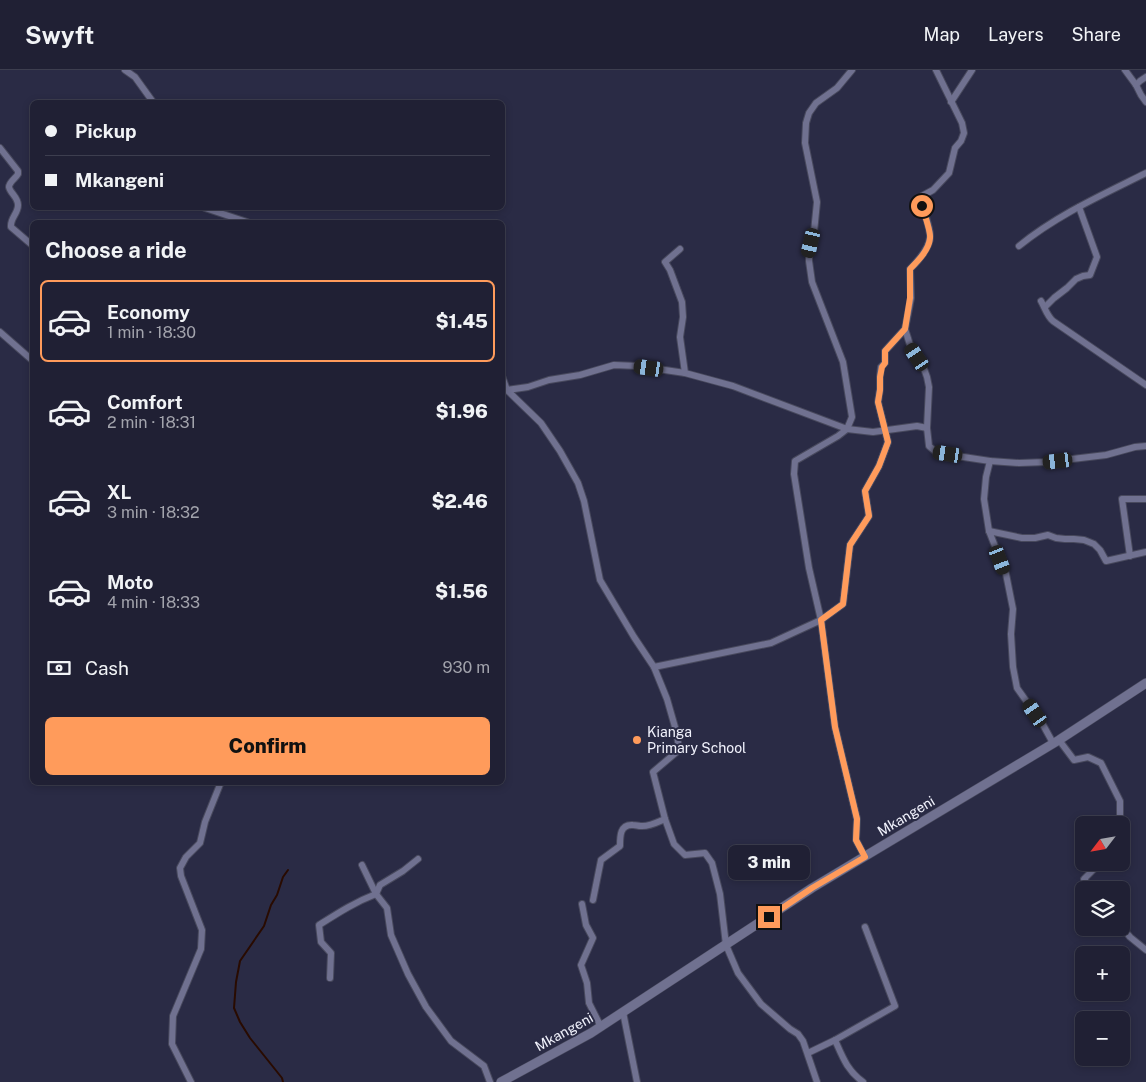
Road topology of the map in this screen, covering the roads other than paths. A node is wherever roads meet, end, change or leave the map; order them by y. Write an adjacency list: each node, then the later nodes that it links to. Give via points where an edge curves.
1 (125, 70): 8 (street, via 135,77)
2 (852, 70): 29 (street, via 809,113 805,143 817,202 808,262 812,282 843,362 852,418)
3 (936, 70): 9 (street)
4 (972, 70): 9 (street)
5 (1125, 70): 7 (street)
6 (1146, 77): 7 (street)
7 (1136, 85): 10 (street)
8 (152, 100)
9 (951, 102): 21 (street, via 964,133 955,148 949,173 933,190 922,196 931,237 910,269)
10 (1146, 102)
11 (0, 148): 16 (street, via 18,171 9,187 18,203 11,227)
12 (1146, 174): 13 (street)
13 (1079, 207): 17 (street); 20 (street, via 1097,257 1090,275 1076,279)
14 (212, 210): 15 (street)
15 (241, 220)
16 (30, 243)
17 (1019, 246)
18 (680, 249): 24 (street, via 665,262 682,302 680,338)
19 (1041, 301): 20 (street)
20 (1045, 308): 26 (street, via 1053,321)
21 (905, 329): 28 (street, via 927,378); 30 (street, via 885,351 880,377 878,402)
22 (0, 332): 23 (street)
23 (30, 358)
24 (684, 373): 27 (street, via 614,365); 29 (street, via 733,386)
25 (505, 384): 27 (street)
26 (1146, 385)
27 (507, 390): 38 (street, via 542,423 578,483 600,580)
28 (927, 428): 30 (street, via 917,426); 32 (street, via 929,446 936,453)
29 (846, 429): 30 (street); 37 (street, via 795,461 794,474 809,568)
30 (886, 431): 37 (street, via 888,442 865,491 869,516 850,545 843,604)
31 (1146, 446): 32 (street, via 1106,455 1047,462)
32 (990, 461): 34 (street, via 984,499)
33 (1146, 499): 36 (street, via 1122,499)
34 (989, 530): 36 (street, via 1022,538 1048,535 1084,540 1094,544 1106,561); 40 (street, via 1006,574 1013,609 1011,634 1017,688)
35 (1146, 552): 36 (street)
36 (1130, 556)
37 (821, 620): 38 (street, via 771,643); 44 (street, via 835,727 857,819 856,840)
38 (654, 667): 43 (street, via 677,734 679,750 653,772)
39 (1146, 683): 40 (street, Mkangeni)
40 (1056, 741): 42 (street, via 1074,760 1088,758 1101,763 1120,800); 44 (street, Mkangeni)
41 (220, 785): 62 (street, via 200,843 186,856 180,868 202,930 201,949 173,1016 172,1044)
42 (1120, 816)
43 (665, 819): 50 (street, via 642,827 624,827 620,832 620,846 601,860); 54 (street, via 674,844 685,855 705,853 712,863 720,894)
44 (865, 857): 54 (street, Mkangeni)
45 (418, 859): 49 (street, via 380,885)
46 (362, 865): 49 (street)
47 (1092, 871): 48 (street)
48 (1085, 881)
49 (376, 894): 56 (street, via 319,925 321,942 331,954); 63 (street, via 387,908 391,934 426,1007 451,1041 484,1066)
50 (593, 900)
51 (582, 904): 58 (street, via 586,925 593,938 581,964 589,1002)
52 (865, 927): 59 (street, via 895,1006)
53 (1129, 936): 55 (street)
54 (726, 945): 57 (street, Mkangeni); 60 (street, via 738,973 761,1004 798,1034)
55 (1146, 950)
56 (330, 978)
57 (623, 1012): 58 (street, Mkangeni); 64 (street)
58 (601, 1027): 61 (street, Mkangeni)
59 (835, 1040): 60 (street); 66 (street, via 852,1073)
60 (808, 1053): 65 (street)
61 (504, 1081)
62 (191, 1082)
63 (490, 1082)
64 (637, 1082)
65 (817, 1082)
66 (863, 1082)

